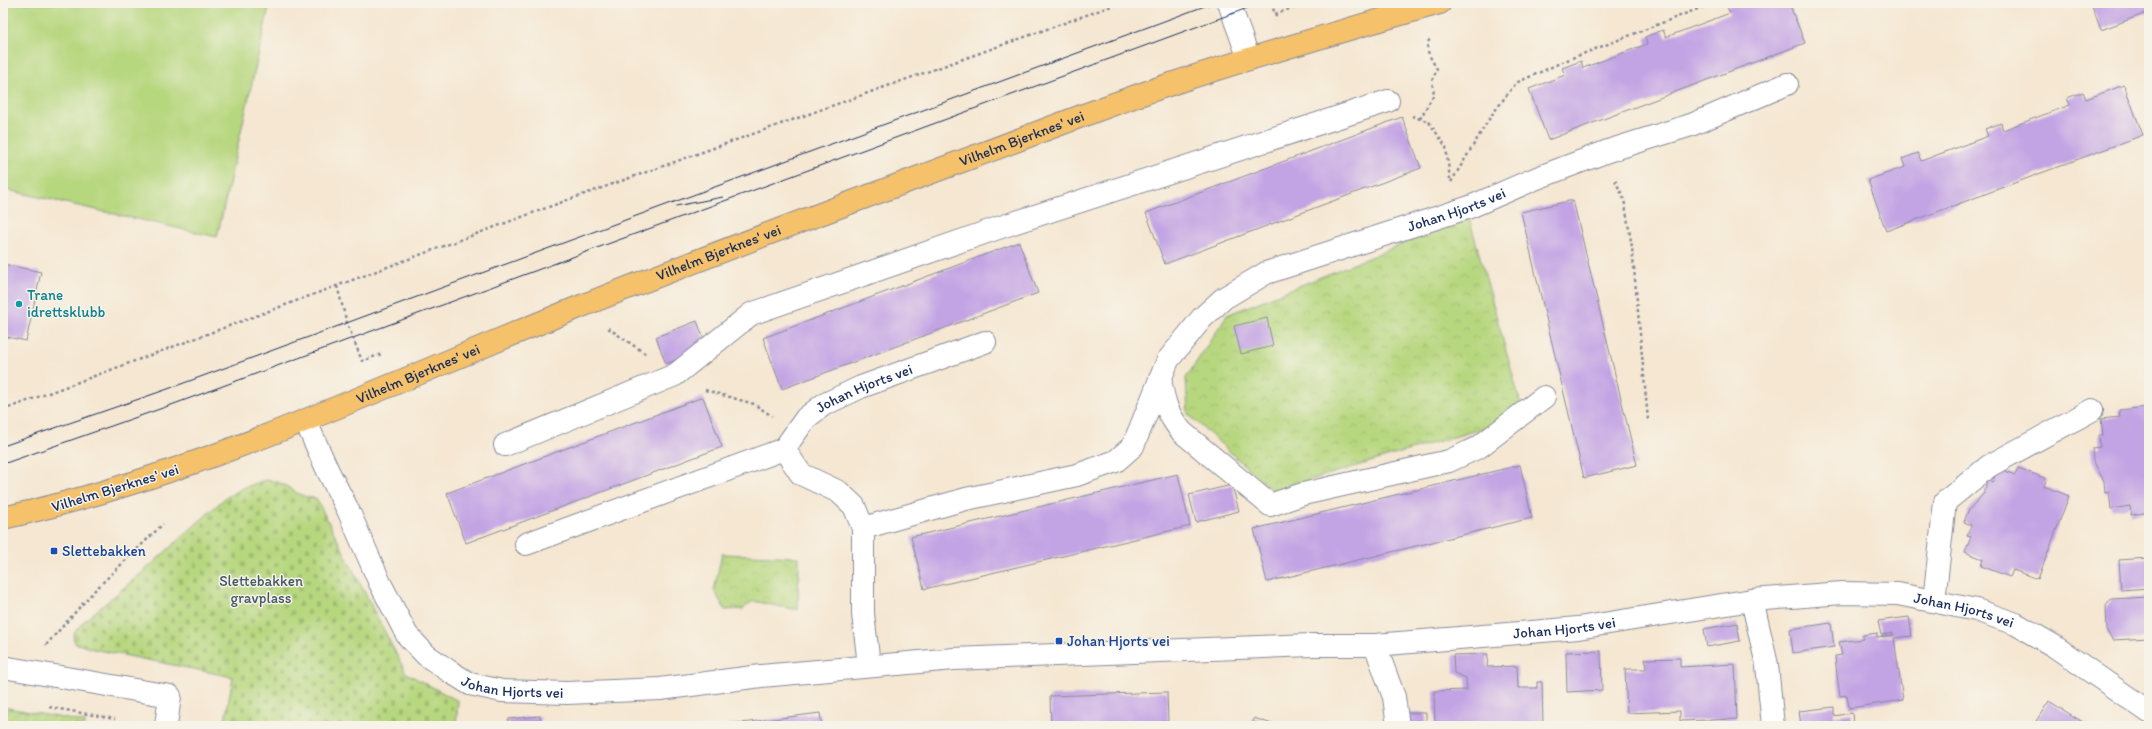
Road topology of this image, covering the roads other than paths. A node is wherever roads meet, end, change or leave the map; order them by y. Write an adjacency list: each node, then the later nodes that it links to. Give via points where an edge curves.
1 (1229, 3): 3 (street)
2 (1440, 3): 3 (main road, Vilhelm Bjerknes' vei)
3 (1249, 59): 10 (main road, Vilhelm Bjerknes' vei, via 1164,86 837,207 579,307)
4 (1787, 84): 7 (street, Johan Hjorts vei, via 1690,125 1603,153 1452,213 1266,273 1224,298 1202,318 1168,360)
5 (1388, 101): 11 (street, via 1001,227 751,314 675,375)
6 (985, 342): 12 (street, Johan Hjorts vei, via 861,387 823,405 806,418)
7 (1160, 379): 8 (street, via 1164,404 1182,432 1270,505 1303,494 1449,461 1479,447); 14 (street, Johan Hjorts vei, via 1133,446 1116,461 1077,475 966,499)
8 (1544, 398)
9 (2092, 410): 17 (street, via 1989,466 1945,502)
10 (306, 422): 13 (main road, Vilhelm Bjerknes' vei, via 114,490); 19 (street, Johan Hjorts vei, via 380,583 407,635 426,654 470,684 502,691 582,692 660,689)
11 (504, 445)
12 (784, 449): 14 (street, via 801,474 839,492 854,506); 15 (street)
13 (3, 518)
14 (863, 528): 19 (street, via 863,614)
15 (526, 544)
16 (1752, 600): 17 (street, Johan Hjorts vei, via 1842,593 1898,594); 18 (street, Johan Hjorts vei, via 1578,628); 24 (street, via 1767,665)
17 (1934, 601): 21 (street, Johan Hjorts vei, via 1976,610 2016,624 2054,646)
18 (1375, 644): 19 (street, Johan Hjorts vei, via 954,659); 23 (street, via 1394,697)
19 (869, 665)
20 (3, 667): 22 (street, via 170,696)
21 (2149, 712)
22 (166, 726)
23 (1398, 726)
24 (1773, 726)

